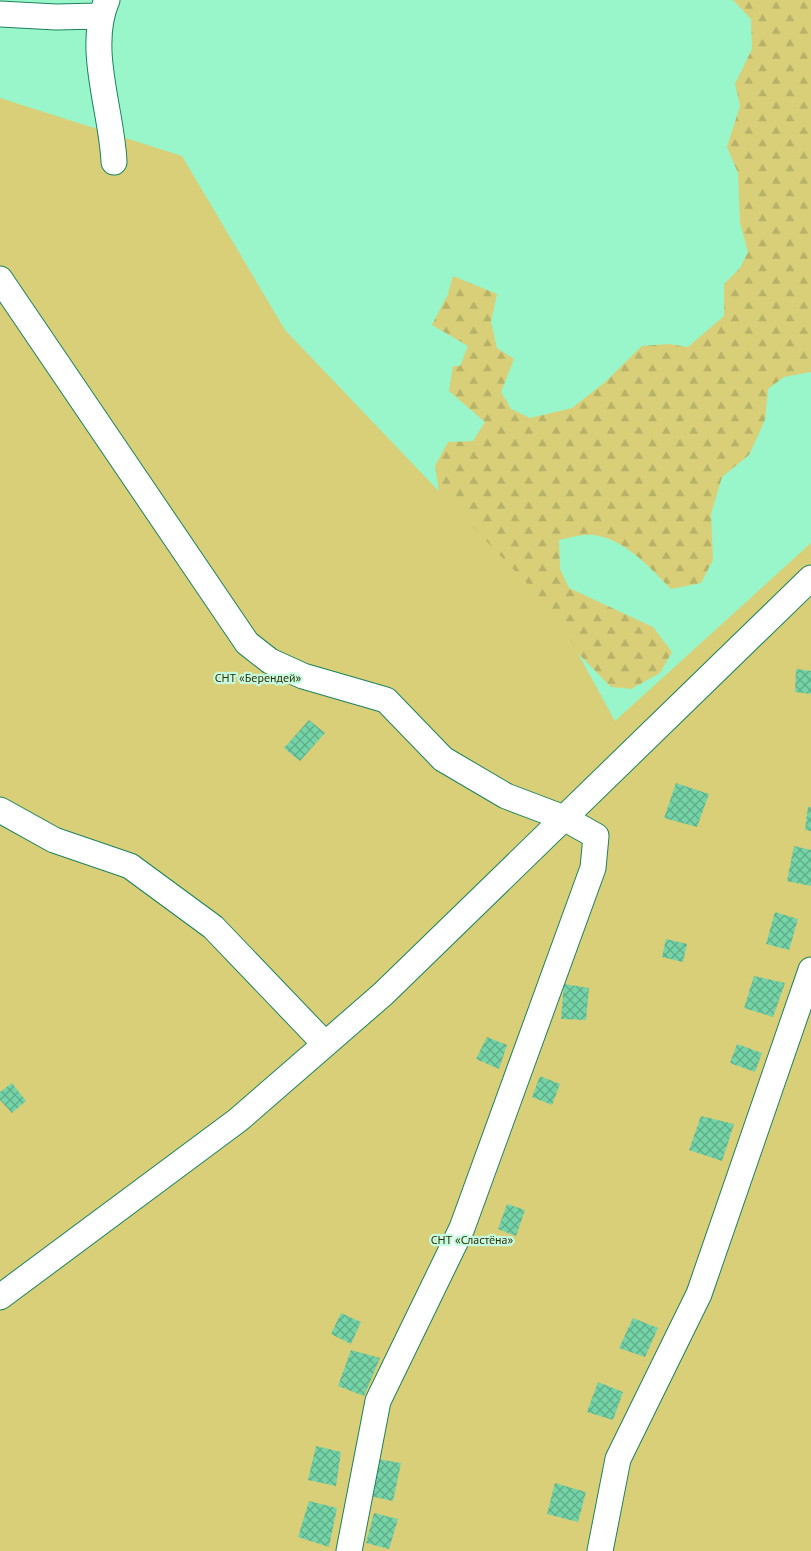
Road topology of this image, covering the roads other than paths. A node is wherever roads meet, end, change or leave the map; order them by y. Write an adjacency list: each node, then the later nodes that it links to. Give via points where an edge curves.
1 (103, 8): 2 (street, via 56,17); 3 (street, via 98,41)
2 (0, 14)
3 (114, 162)
4 (0, 278): 7 (street, via 247,643 270,662 304,676 386,700 443,758 506,796)
5 (811, 578): 7 (street)
6 (0, 810): 9 (street, via 54,840 130,866 213,927)
7 (564, 818): 9 (street, via 383,994); 11 (street, via 596,836 593,868 462,1228 378,1401)
8 (811, 970): 12 (street, via 699,1294 618,1459)
9 (325, 1044): 10 (street, via 238,1120)
10 (0, 1297)
11 (349, 1551)
12 (600, 1551)

